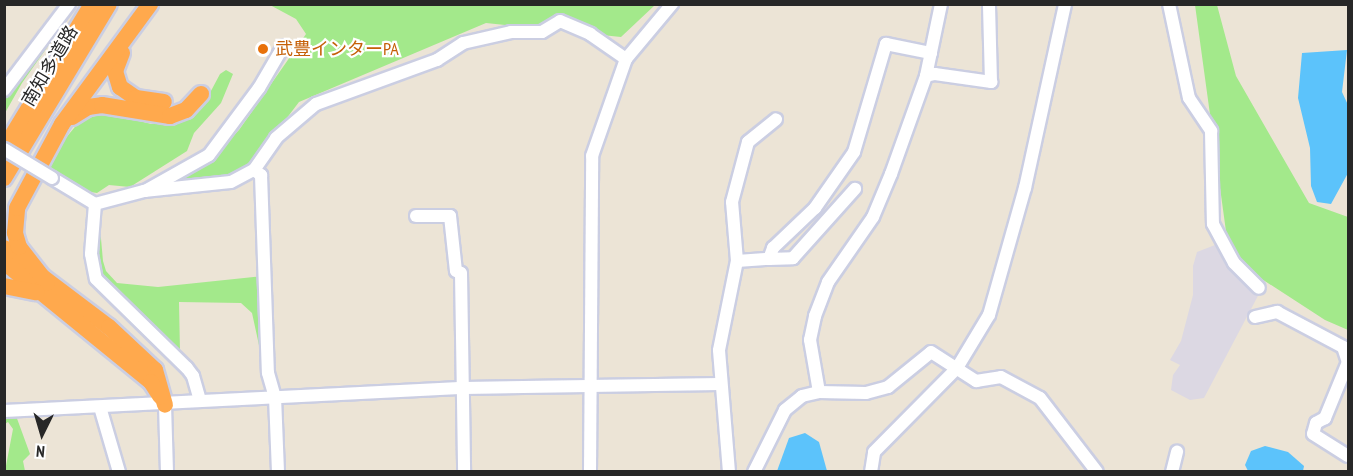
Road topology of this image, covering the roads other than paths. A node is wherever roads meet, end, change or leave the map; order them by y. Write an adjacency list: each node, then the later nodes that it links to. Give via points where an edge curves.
1 (69, 4): 18 (street)
2 (92, 4): 16 (highway, 南知多道路)
3 (109, 4): 15 (highway, 南知多道路)
4 (118, 4): 15 (highway, via 85,59)
5 (150, 4): 11 (highway)
6 (672, 4): 14 (street)
7 (941, 4): 13 (street)
8 (989, 4): 17 (street, via 991,82)
9 (1065, 4): 39 (street, via 1051,80 1003,275 988,315)
10 (1169, 4): 37 (street, via 1189,98 1211,131 1214,224 1234,263)
11 (123, 46): 20 (highway, via 115,71 120,87 136,98); 22 (highway)
12 (283, 47): 28 (street, via 259,88 209,155)
13 (931, 53): 17 (street); 32 (street, via 886,44 854,152 815,208 773,248)
14 (626, 59): 25 (street, via 590,34 560,21 542,32 511,32 463,43 437,60 316,104 276,138); 41 (street, via 592,156)
15 (73, 64): 26 (highway, 南知多道路)
16 (53, 68): 23 (highway, via 39,77); 24 (highway, 南知多道路)
17 (926, 76): 43 (street, via 873,217 828,282 815,316 810,340)
18 (4, 90)
19 (201, 94): 22 (highway, via 186,110 170,116 102,105 75,113)
20 (164, 102)
21 (776, 119): 33 (street, via 748,142 734,194)
22 (62, 124): 36 (highway, via 17,208 15,225 19,247)
23 (4, 134)
24 (4, 149): 29 (street, bridge)
25 (254, 170): 28 (street, via 231,182); 44 (street, via 261,175 268,373)
26 (4, 178)
27 (855, 189): 32 (street, via 793,258)
28 (144, 192): 29 (street)
29 (95, 204): 45 (street, via 91,254 96,279 187,368 196,382)
30 (416, 216): 42 (street, via 450,216 456,271 461,273)
31 (4, 248): 36 (highway)
32 (769, 259): 33 (street)
33 (737, 261): 40 (street, via 719,350)
34 (4, 262): 36 (highway)
35 (4, 286): 36 (highway)
36 (43, 288): 46 (highway, via 151,382)
37 (1259, 288)
38 (1255, 317): 50 (street, via 1277,312 1337,341 1348,354 1325,418 1316,423 1313,434)
39 (957, 368): 43 (street, via 931,352 888,387 866,393); 58 (street, via 874,452); 59 (street, via 976,381 1001,377 1040,398)
40 (720, 384): 41 (street); 56 (street)
41 (591, 386): 42 (street); 55 (street)
42 (464, 388): 44 (street); 54 (street)
43 (819, 392): 57 (street, via 802,396 785,410)
44 (275, 397): 45 (street); 53 (street)
45 (200, 401): 46 (street)
46 (165, 405): 47 (street); 52 (street)
47 (100, 407): 48 (street); 51 (street)
48 (4, 411)
49 (1177, 452): 60 (street)
50 (1348, 456)
51 (119, 471)
52 (167, 471)
53 (278, 471)
54 (464, 471)
55 (590, 471)
56 (729, 471)
57 (754, 471)
58 (871, 471)
59 (1097, 471)
60 (1172, 471)

